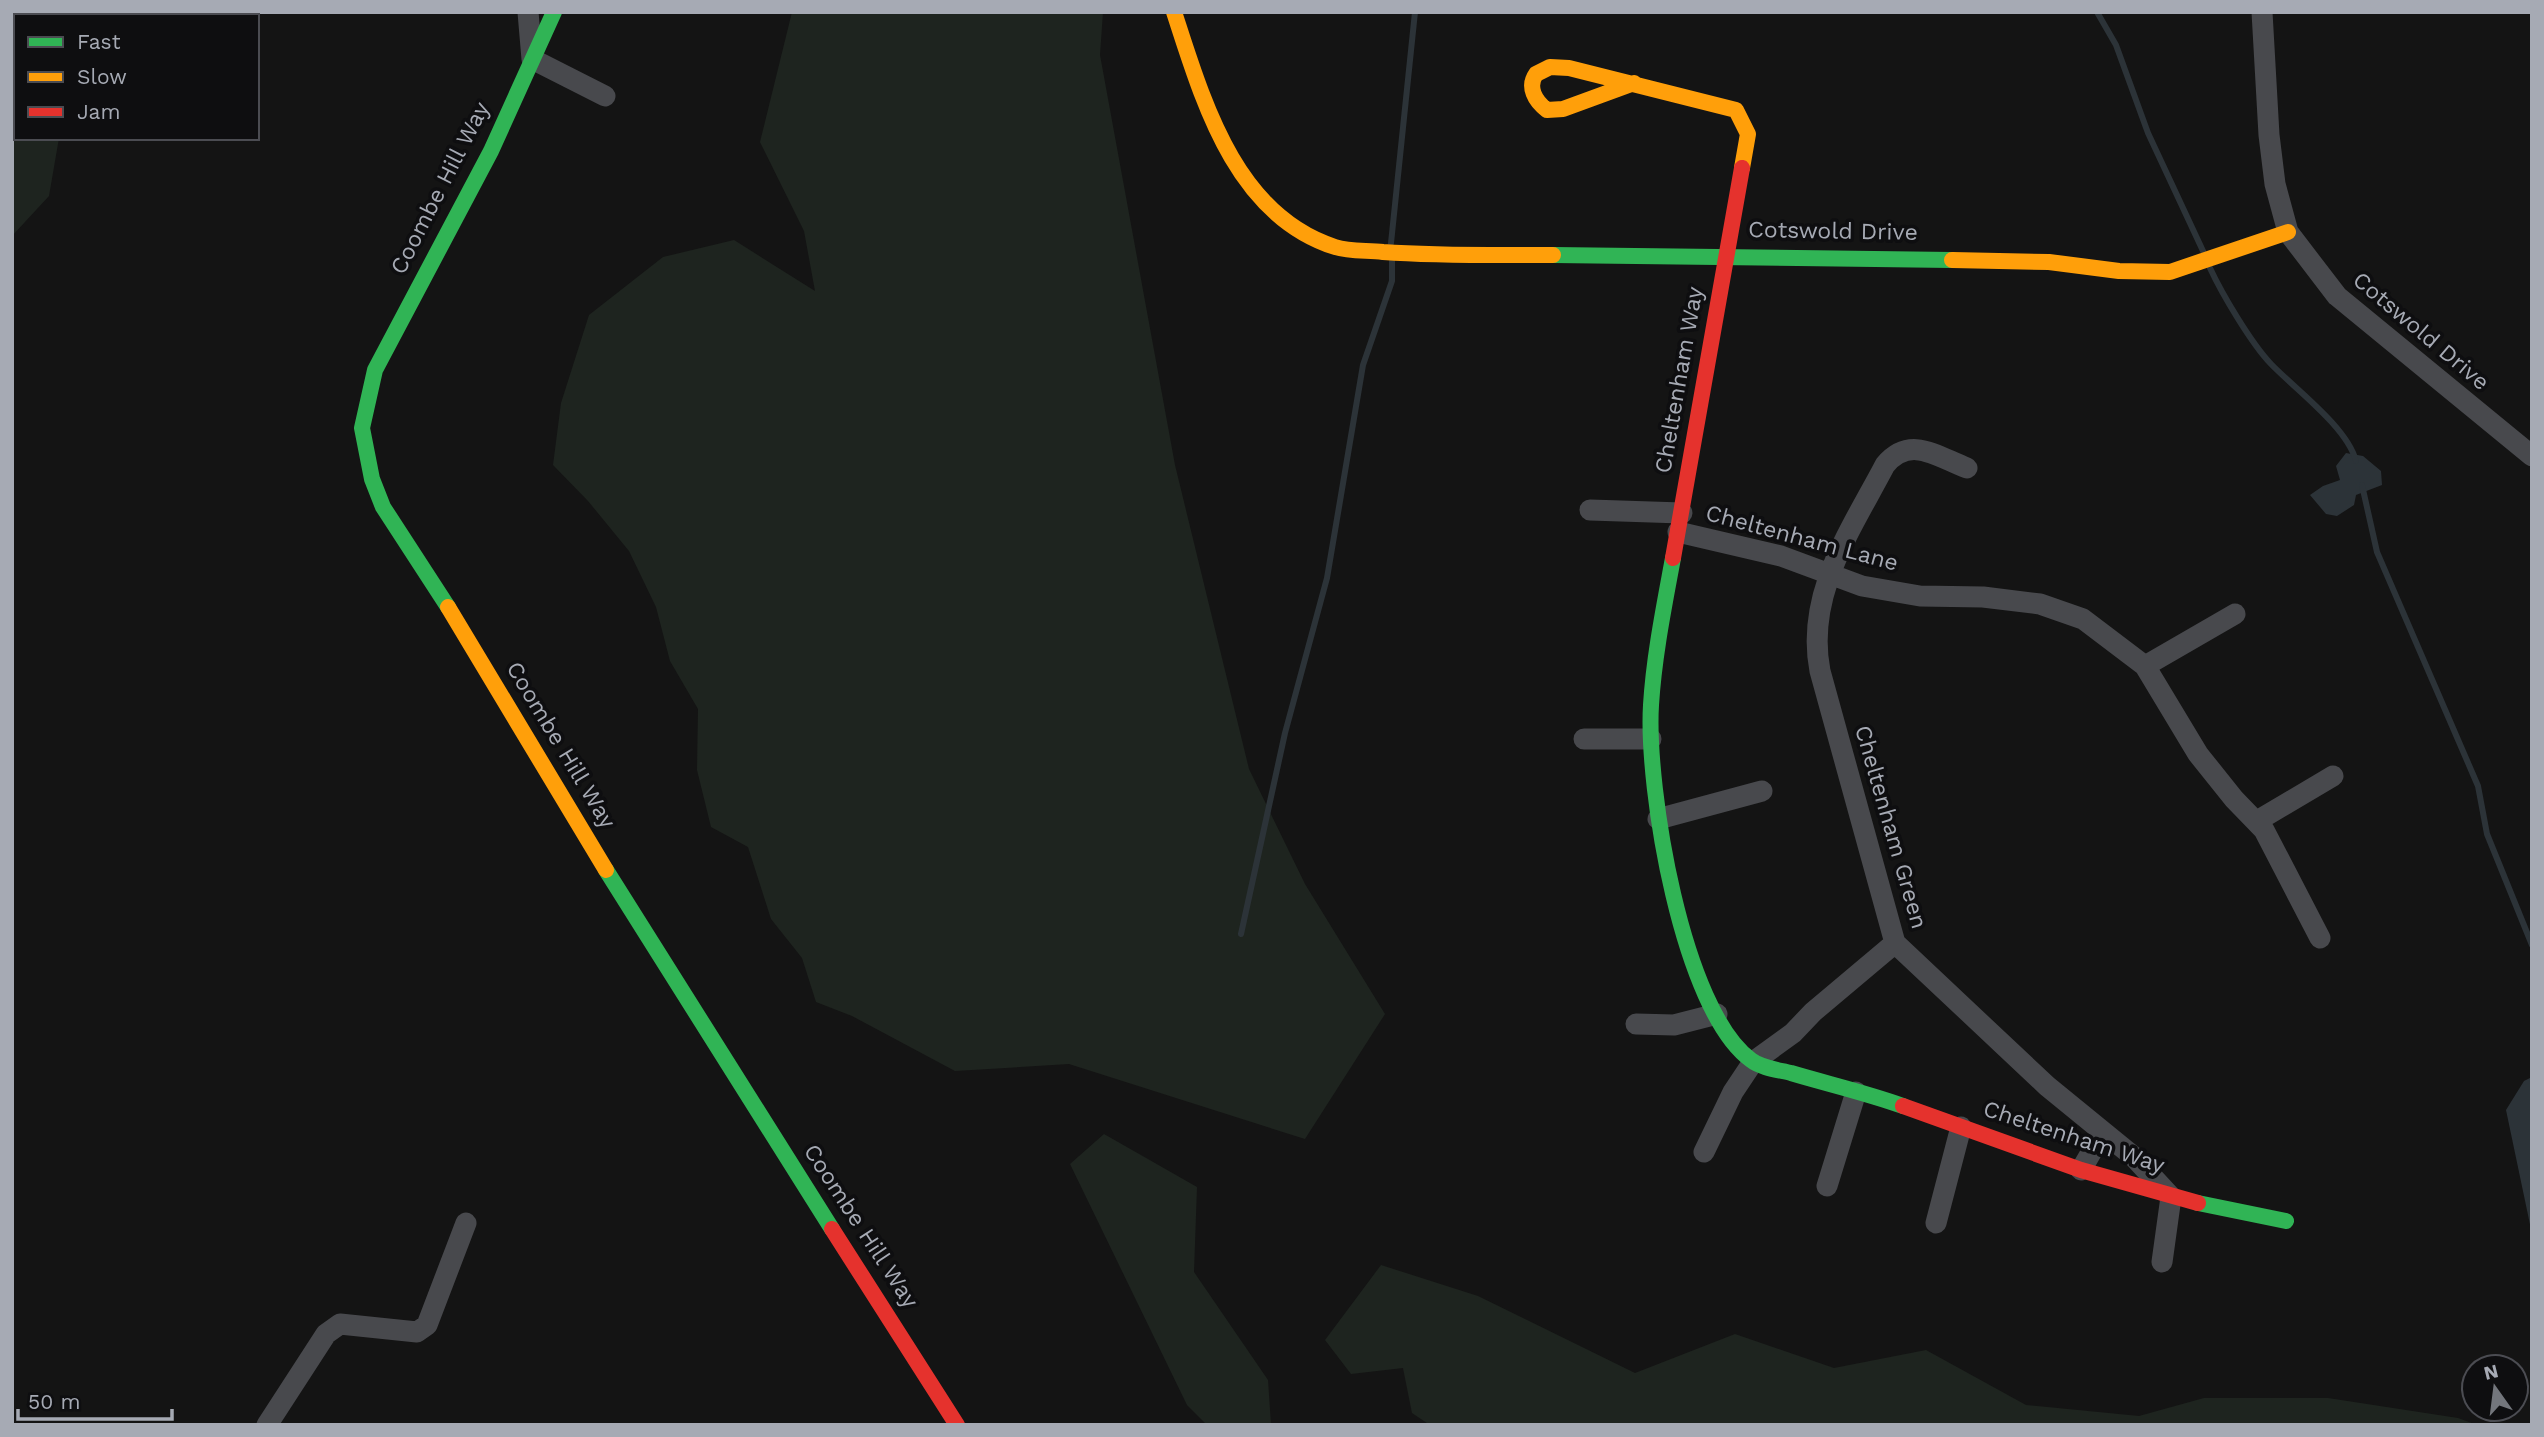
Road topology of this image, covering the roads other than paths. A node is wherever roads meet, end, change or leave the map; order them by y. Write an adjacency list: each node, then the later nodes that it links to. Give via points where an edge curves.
1 (528, 12): 5 (street, Coombe Hill Way)
2 (554, 12): 5 (street, Coombe Hill Way)
3 (1174, 12): 9 (street, Cotswold Drive, via 1201,94 1247,184 1295,229 1337,248 1415,254)
4 (2262, 12): 8 (street, via 2269,135)
5 (532, 60): 7 (street); 40 (street, Coombe Hill Way, via 491,151 375,370 362,428 372,479 389,517 645,935)
6 (1634, 83): 6 (street, Cheltenham Way, via 1548,110 1537,103 1531,89 1533,75 1560,65); 9 (street, Cheltenham Way, via 1736,110 1746,124)
7 (606, 96)
8 (2287, 232): 9 (street, Cotswold Drive, via 2188,266 2150,273 2049,262); 10 (street, Cotswold Drive, via 2337,296)
9 (1728, 256): 13 (street, Cheltenham Way)
10 (2532, 456)
11 (1967, 468): 14 (street, Cheltenham Green, via 1918,449 1895,453)
12 (1590, 510): 13 (street)
13 (1680, 522): 14 (street, Cheltenham Lane); 18 (street, Cheltenham Way, via 1662,620)
14 (1828, 574): 16 (street, Cheltenham Lane, via 1862,586 1920,596 2040,604 2083,619); 24 (street, Cheltenham Green, via 1815,644)
15 (2235, 614): 16 (street)
16 (2145, 666): 22 (street, Cheltenham Lane, via 2198,754)
17 (1584, 739): 18 (street)
18 (1651, 739): 21 (street, Cheltenham Way)
19 (2333, 776): 22 (street)
20 (1762, 791): 21 (street)
21 (1658, 819): 25 (street, Cheltenham Way, via 1682,930)
22 (2257, 821): 23 (street, Cheltenham Lane, via 2286,867)
23 (2320, 939)
24 (1895, 943): 27 (street); 30 (street, Cheltenham Green, via 1978,1024)
25 (1717, 1014): 26 (street, via 1674,1026); 27 (street, Cheltenham Way)
26 (1636, 1024)
27 (1753, 1062): 28 (street, Cheltenham Way); 31 (street, via 1732,1092)
28 (1856, 1092): 29 (street, Cheltenham Way); 33 (street)
29 (1961, 1127): 32 (street, Cheltenham Way); 37 (street, Cheltenham Way)
30 (2103, 1132): 32 (street); 34 (street, Cheltenham Green)
31 (1704, 1152)
32 (2081, 1170): 34 (street, Cheltenham Way)
33 (1827, 1186)
34 (2171, 1197): 35 (street, Cheltenham Way); 38 (street, Cheltenham Way)
35 (2286, 1221)
36 (466, 1223): 39 (street, via 428,1325 417,1332 341,1324 326,1334)
37 (1937, 1223)
38 (2162, 1262)
39 (267, 1425)
40 (957, 1425)

